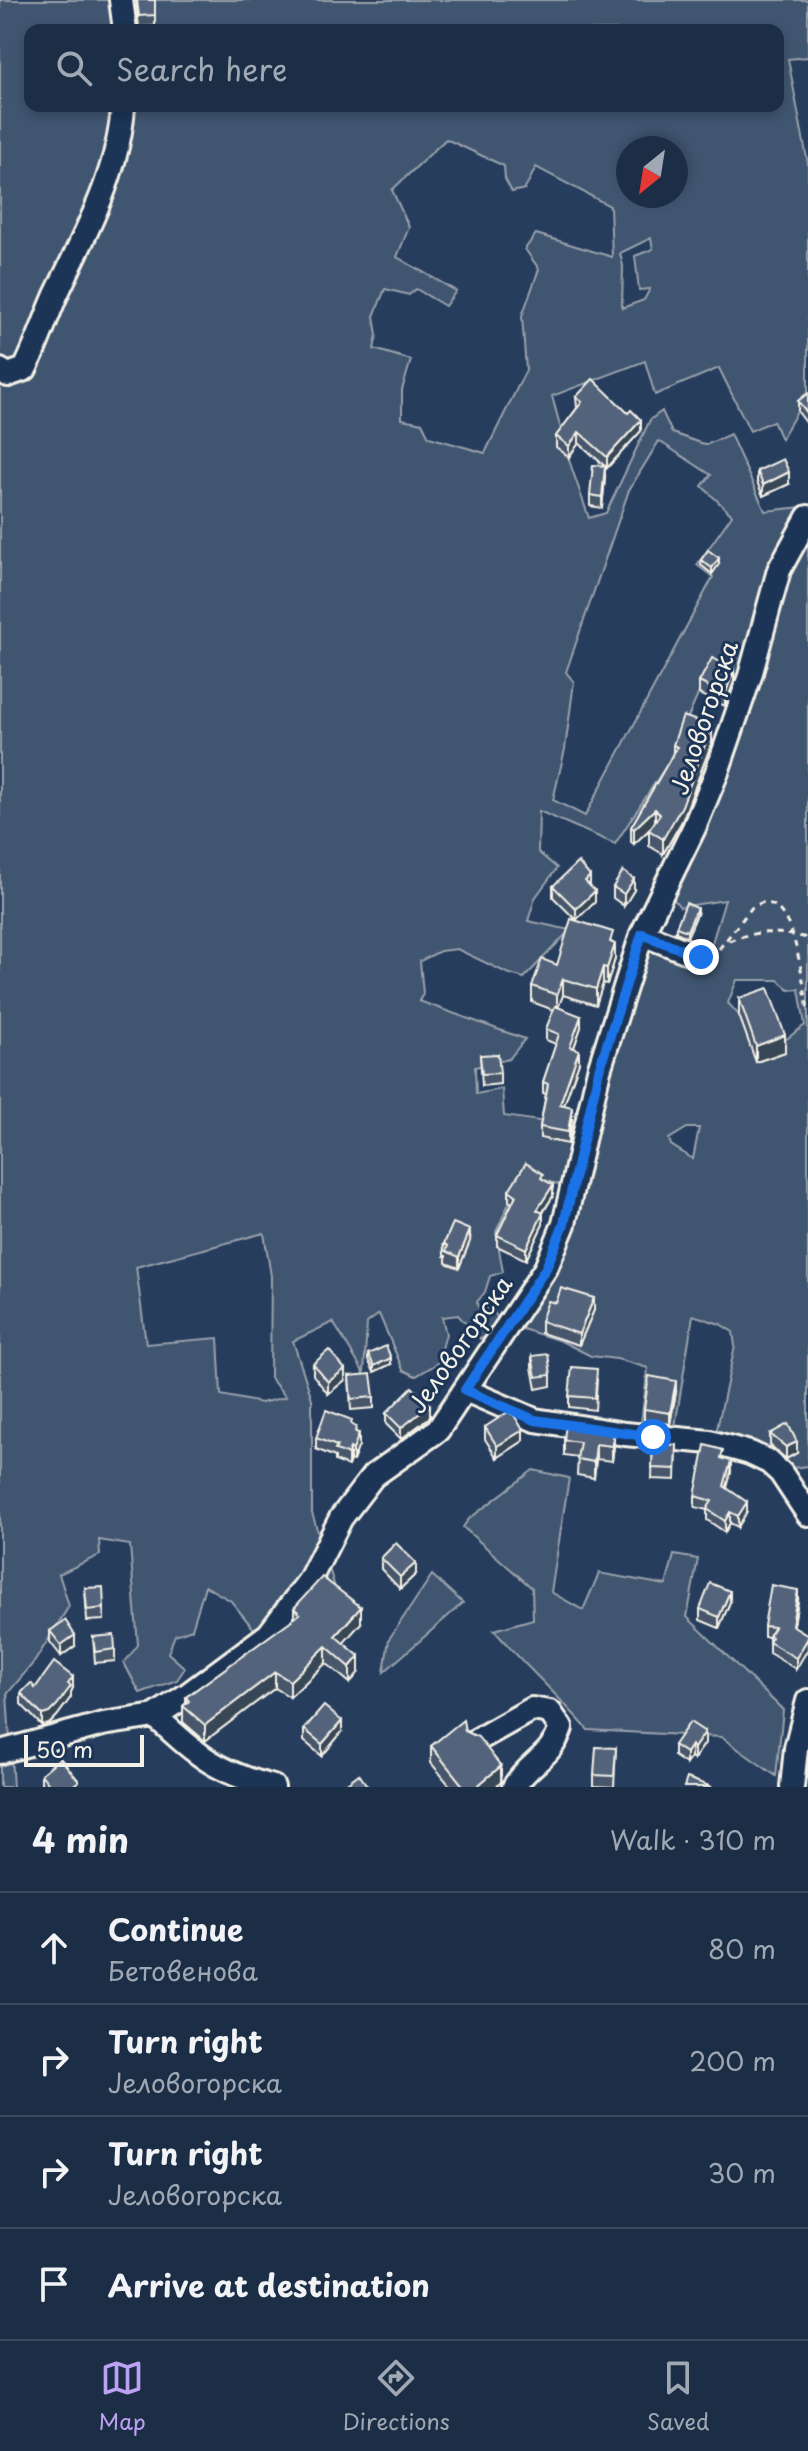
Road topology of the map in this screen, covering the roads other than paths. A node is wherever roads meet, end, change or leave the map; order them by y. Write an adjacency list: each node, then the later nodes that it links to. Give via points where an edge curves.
1 (121, 0): 2 (street)
2 (124, 24)
3 (123, 112): 4 (street, via 101,200 37,346 25,369 8,375)
4 (0, 370)
5 (808, 517): 6 (street, Јеловогорска, via 779,570 717,772)
6 (642, 934): 7 (street); 8 (street, Јеловогорска, via 599,1070 564,1224 546,1268)
7 (701, 957)
8 (465, 1390): 9 (street, via 535,1420 737,1448 781,1473); 11 (street, Јеловогорска, via 438,1430 373,1476 341,1518 309,1581 269,1634)
9 (808, 1514)
10 (808, 1701): 16 (street)
11 (155, 1716): 13 (street, Јеловогорска); 14 (street, via 220,1770)
12 (477, 1740): 15 (street, via 532,1709 550,1712 561,1728 556,1745)
13 (0, 1752)
14 (273, 1787)
15 (514, 1787)
16 (792, 1787)

